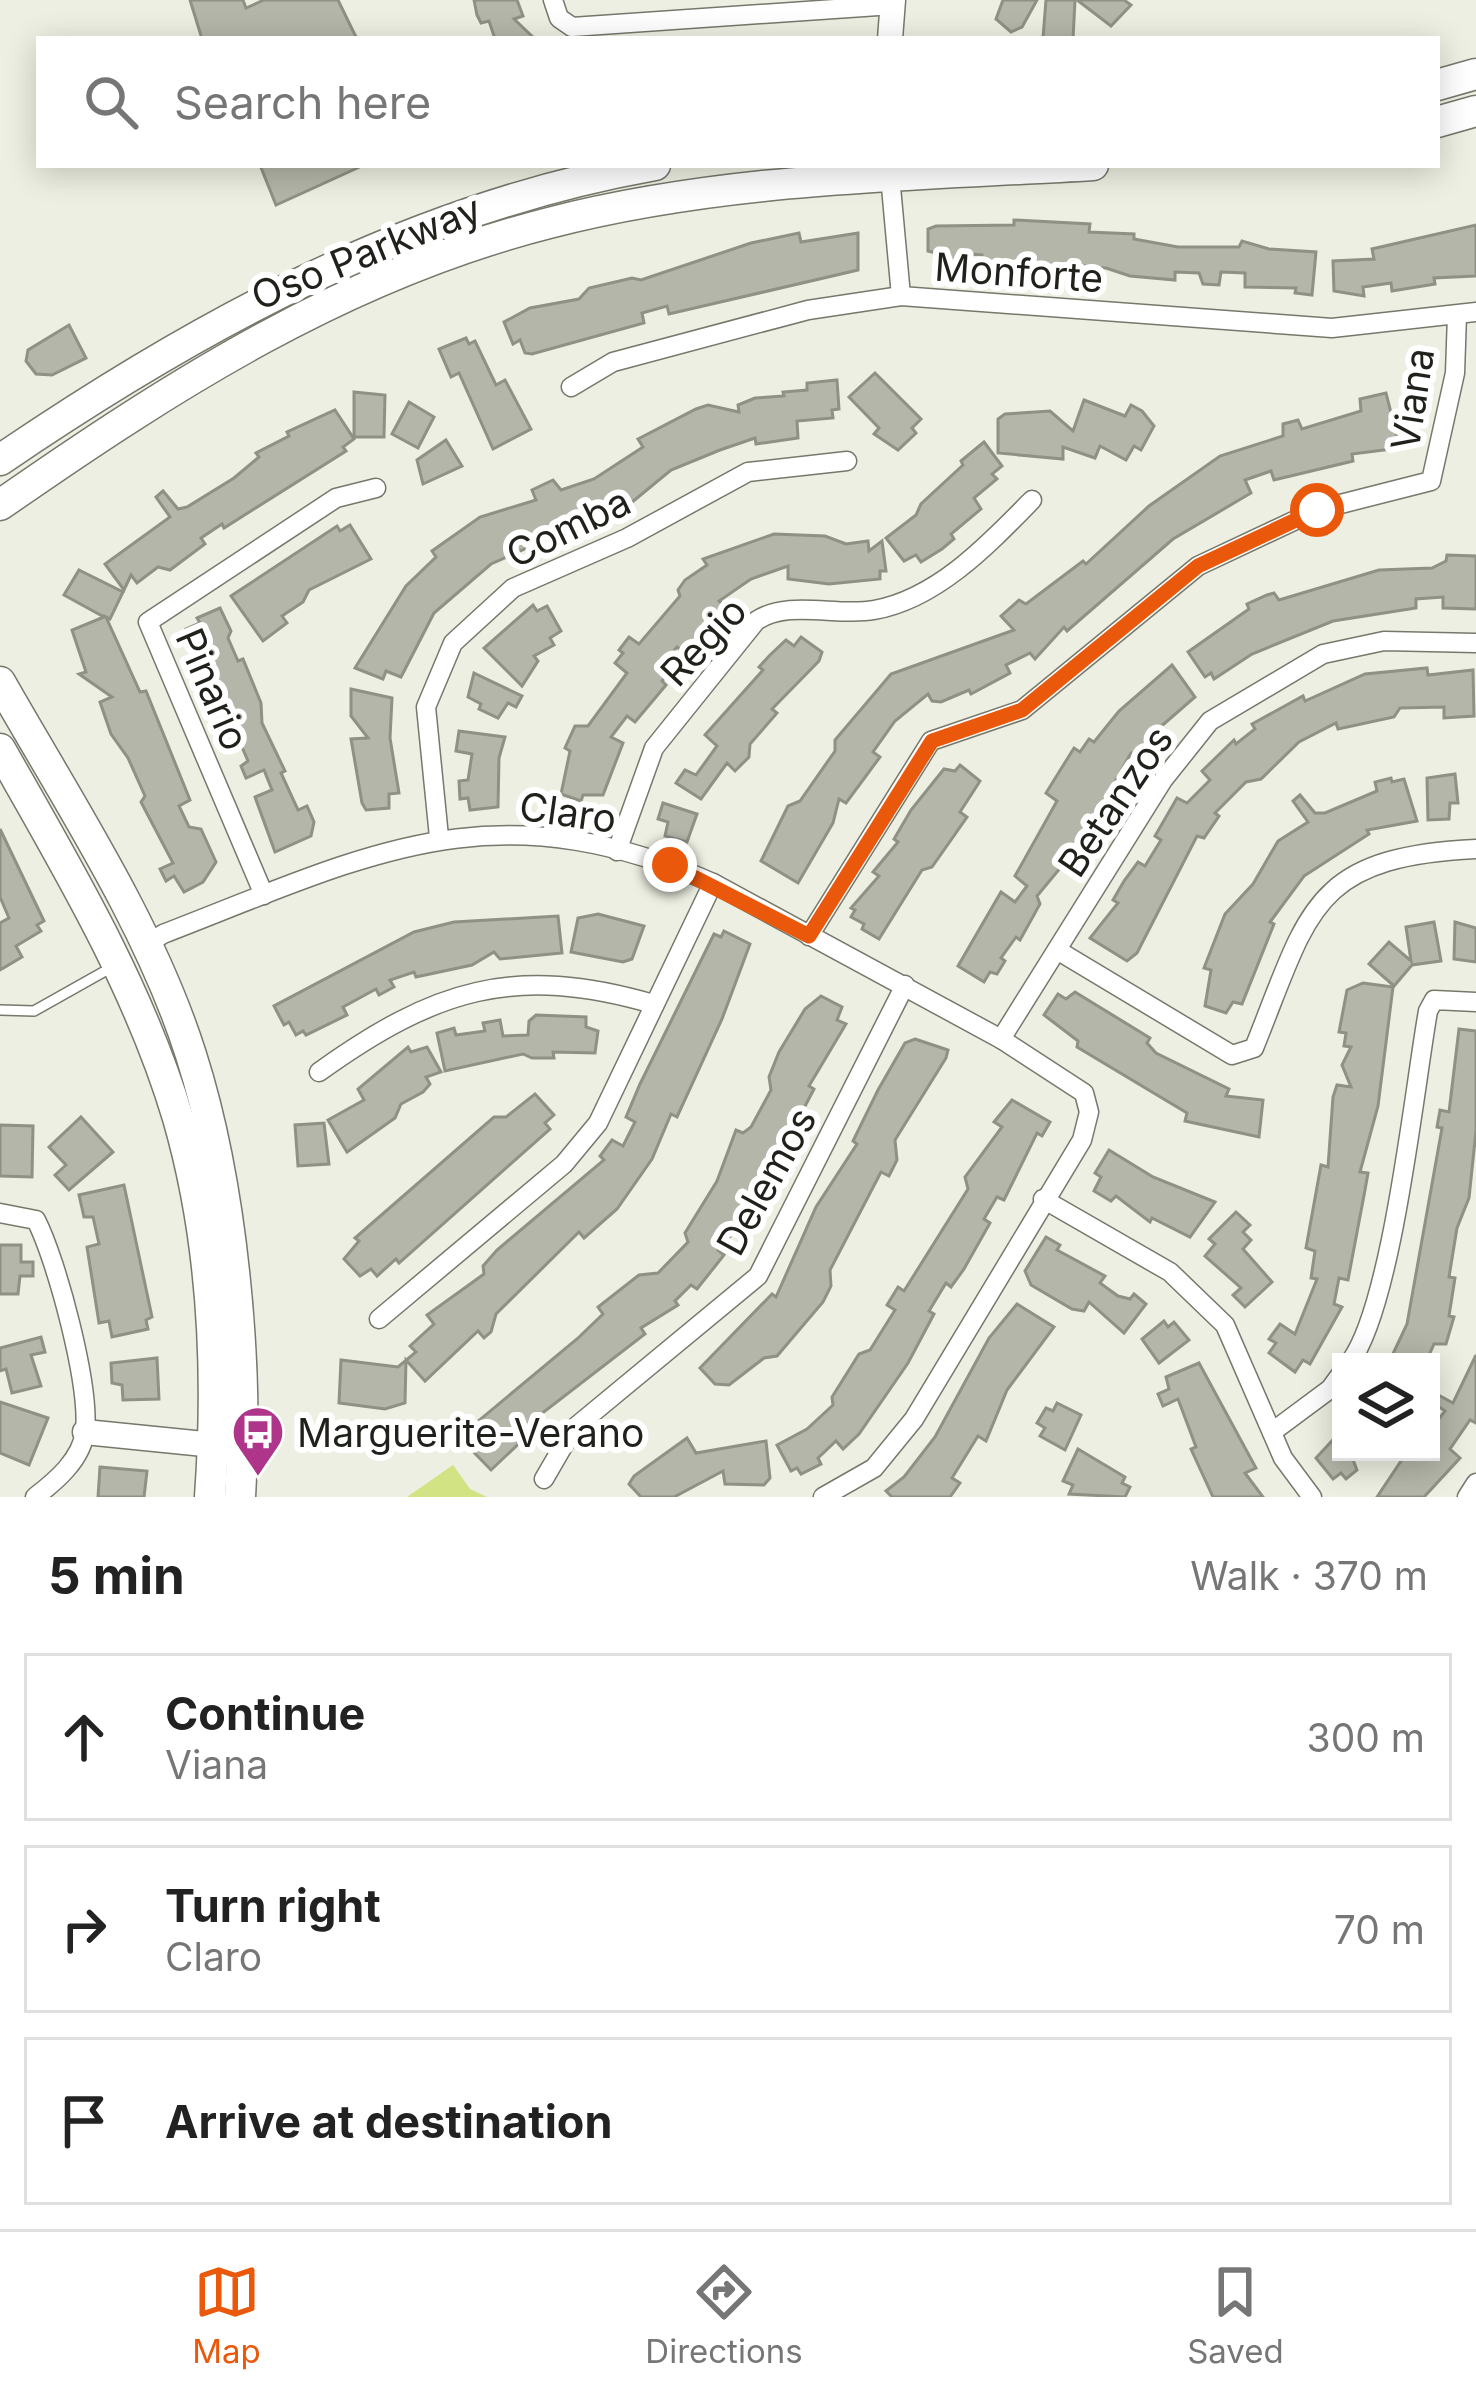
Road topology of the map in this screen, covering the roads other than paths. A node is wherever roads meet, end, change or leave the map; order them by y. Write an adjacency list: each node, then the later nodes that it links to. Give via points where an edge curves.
1 (553, 0): 2 (street, via 572,27)
2 (893, 2): 3 (street)
3 (890, 36)
4 (1476, 74): 5 (main road)
5 (1440, 84)
6 (1476, 111): 7 (main road)
7 (1440, 121)
8 (644, 168): 14 (main road, Oso Parkway, via 453,218 310,274 165,351)
9 (992, 168): 10 (main road, Oso Parkway)
10 (890, 171): 11 (street); 18 (main road, Oso Parkway, via 632,205 405,270 242,347)
11 (901, 296): 12 (street, Monforte, via 1332,328); 13 (street, Monforte, via 808,310 613,362)
12 (1466, 314): 27 (street, Viana, via 1431,481 1317,510 1198,566 1022,710 932,741)
13 (571, 387)
14 (0, 460)
15 (847, 461): 22 (street, Comba, via 748,472 513,588 483,615 453,643 426,706)
16 (376, 488): 26 (street, Pinario, via 336,498 148,622)
17 (1032, 500): 24 (street, Regio, via 934,586 899,604 852,613 776,611 756,621 654,748)
18 (0, 505)
19 (1476, 644): 29 (street, Betanzos, via 1384,641 1323,654 1210,721 1163,780)
20 (0, 682): 28 (main road)
21 (0, 749): 30 (main road)
22 (439, 837): 24 (street, Claro, via 548,838); 26 (street, Claro)
23 (1476, 849): 29 (street, via 1379,862 1328,894 1306,917 1254,1048 1241,1054)
24 (617, 851): 25 (street, Claro)
25 (713, 884): 27 (street, Claro); 33 (street)
26 (264, 895): 28 (street, Claro)
27 (809, 936): 31 (street, Claro)
28 (143, 947): 30 (lane, Claro); 49 (main road, via 190,1053 224,1216 242,1387)
29 (1057, 950): 35 (street, Betanzos)
30 (116, 965): 34 (lane, Claro, via 34,1011); 44 (main road, via 178,1120 207,1272)
31 (905, 985): 35 (street, Claro); 46 (street, Delemos, via 758,1276 573,1429)
32 (1476, 1002): 40 (street, via 1434,1000 1428,1011 1383,1272)
33 (653, 1004): 36 (street, via 558,982 491,988 428,1006); 39 (street, via 598,1123 564,1164)
34 (0, 1010)
35 (1001, 1039): 37 (street, Claro, via 1084,1093 1082,1140)
36 (319, 1072)
37 (1043, 1198): 43 (street, via 1171,1273 1225,1324); 50 (street, via 914,1419 874,1468)
38 (0, 1214): 42 (street, via 36,1220 52,1250)
39 (379, 1319)
40 (1357, 1353)
41 (1332, 1386): 43 (street)
42 (85, 1432): 44 (street); 47 (street, via 76,1456)
43 (1271, 1432): 51 (street)
44 (214, 1445): 48 (main road)
45 (1476, 1484): 52 (street)
46 (545, 1488)
47 (35, 1497)
48 (210, 1497)
49 (239, 1497)
50 (824, 1497)
51 (1312, 1497)
52 (1467, 1497)

